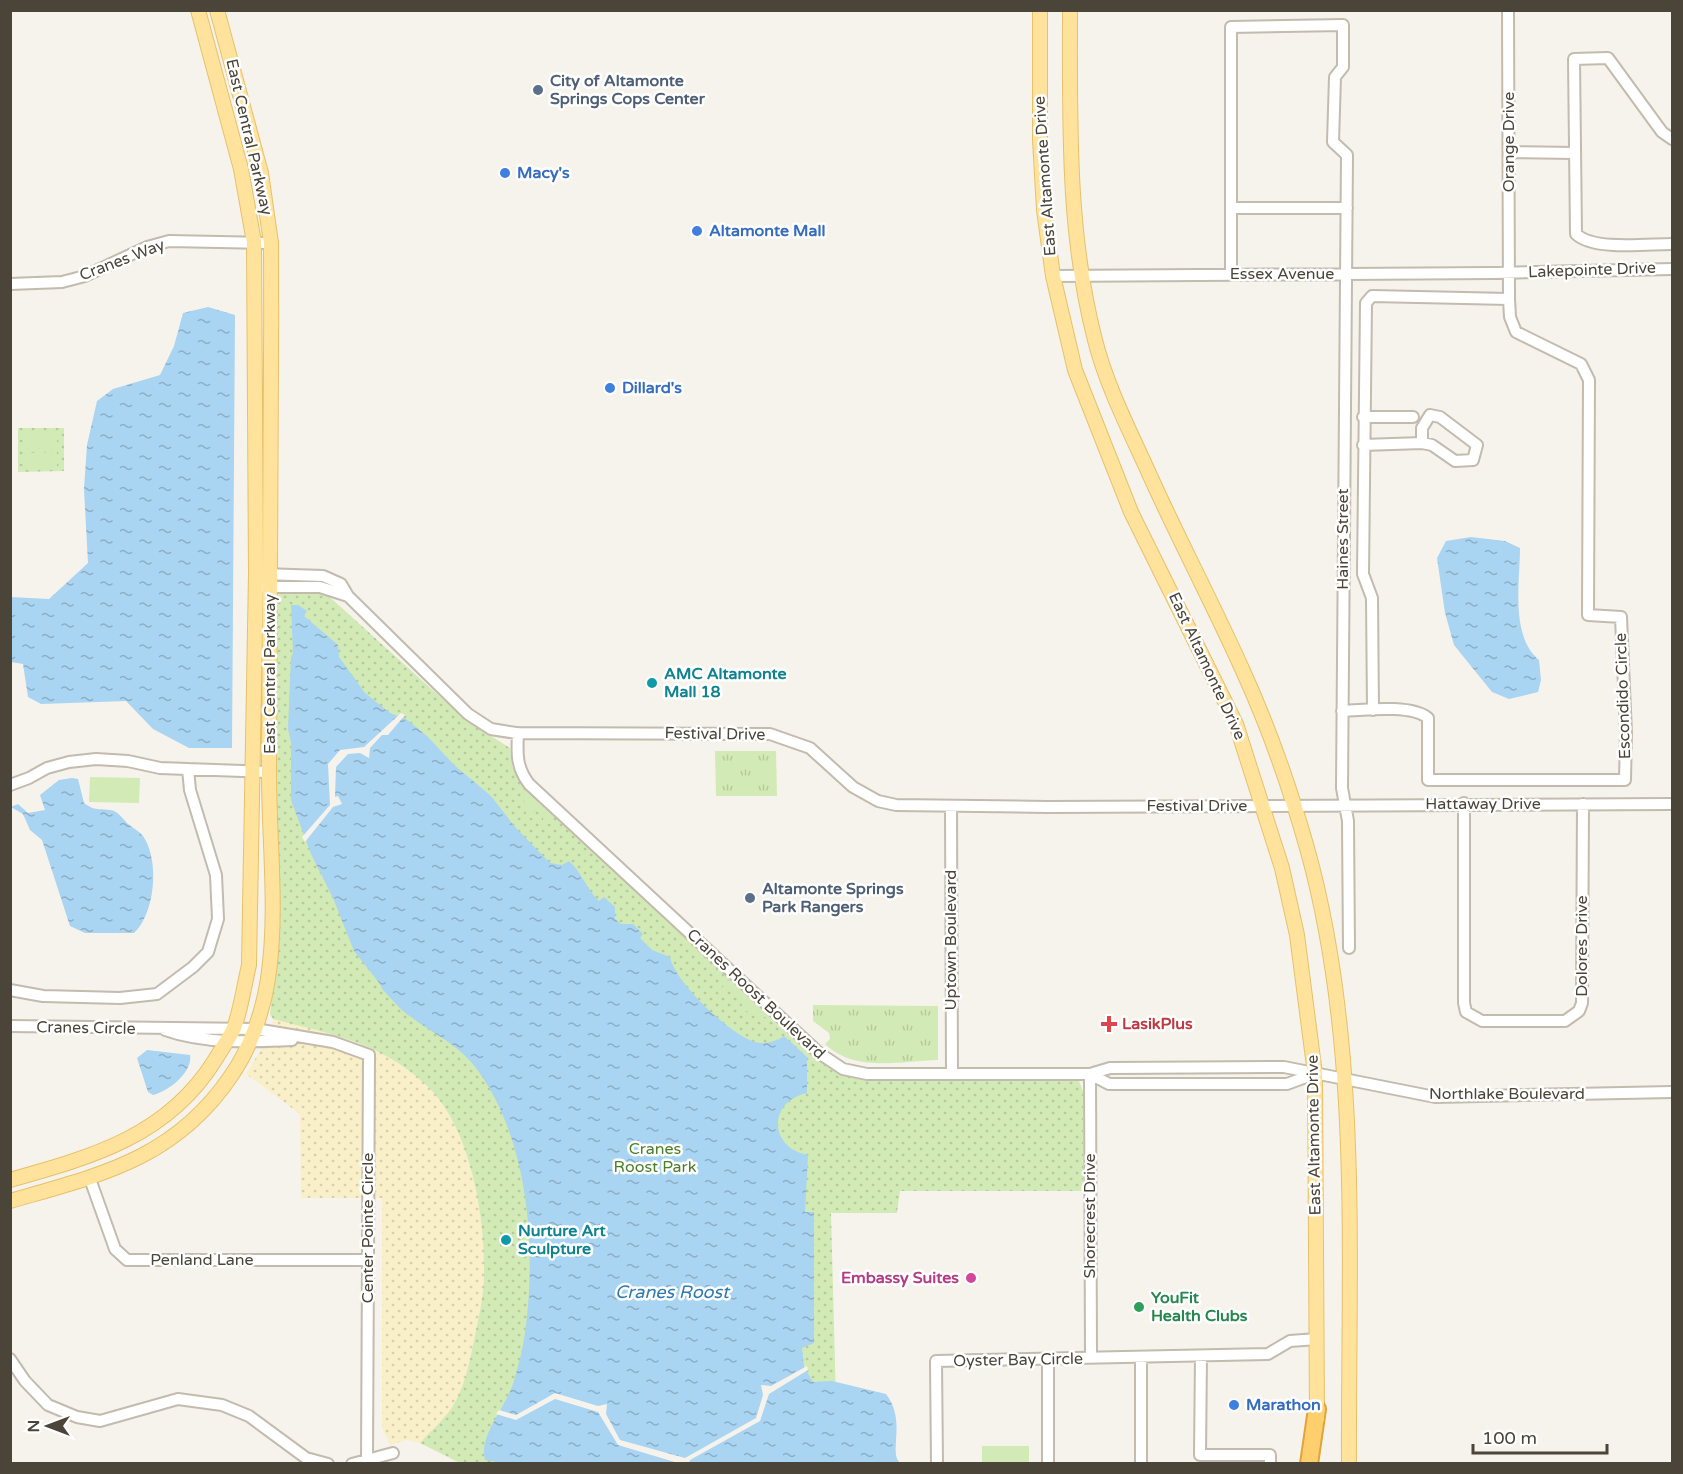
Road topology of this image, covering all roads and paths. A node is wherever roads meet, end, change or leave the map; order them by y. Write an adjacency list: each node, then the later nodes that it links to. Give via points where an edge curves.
1 (198, 10): 11 (main road, East Central Parkway, via 241,169)
2 (217, 10): 12 (main road, East Central Parkway, via 261,173)
3 (1040, 10): 18 (main road, East Altamonte Drive, via 1040,140)
4 (1070, 10): 19 (main road, East Altamonte Drive, via 1070,164)
5 (1508, 10): 7 (street, Orange Drive)
6 (1672, 139): 8 (street, via 1662,132 1608,58 1574,58)
7 (1509, 152): 8 (street); 15 (street, Orange Drive)
8 (1575, 153): 13 (street, via 1576,234 1584,242)
9 (1231, 208): 10 (street); 10 (street, Haines Street, via 1231,27 1343,25 1343,67 1335,77 1333,142 1347,156); 16 (street)
10 (1347, 208): 17 (street, Haines Street)
11 (255, 242): 12 (street, Cranes Way); 20 (street, Cranes Way, via 169,241 85,276 62,282); 26 (main road, East Central Parkway)
12 (271, 243): 27 (main road, East Central Parkway)
13 (1672, 244)
14 (1672, 269): 15 (street, Lakepointe Drive)
15 (1510, 273): 17 (street, Essex Avenue); 21 (street, Escondido Circle)
16 (1231, 274): 17 (street, Essex Avenue); 19 (street, Essex Avenue)
17 (1347, 274): 29 (street, Haines Street)
18 (1053, 276): 19 (street, Essex Avenue); 40 (main road, East Altamonte Drive, via 1075,370 1099,435 1131,512 1236,724)
19 (1081, 277): 38 (main road, East Altamonte Drive, via 1096,345 1118,402 1186,556 1243,671)
20 (10, 284)
21 (1509, 299): 22 (street, via 1372,296 1366,303 1364,322); 28 (street, Escondido Circle, via 1516,332 1581,364 1589,380 1588,615 1621,617 1625,780 1428,780 1428,718 1422,713 1402,710)
22 (1363, 417): 23 (street); 25 (street)
23 (1413, 417)
24 (1422, 443): 24 (street, via 1432,445 1455,461 1473,460 1477,449 1477,445 1440,417 1430,416 1422,428); 25 (street)
25 (1363, 445): 28 (street, via 1363,574 1372,598)
26 (256, 580): 27 (street, Festival Drive); 32 (main road, East Central Parkway)
27 (271, 580): 30 (street, Festival Drive, via 320,586 348,596 468,714 491,729); 33 (main road, East Central Parkway)
28 (1373, 710): 29 (street, Escondido Circle)
29 (1342, 711): 39 (street, Haines Street)
30 (518, 733): 41 (street, Festival Drive, via 770,734 810,748 853,787 878,801); 47 (street, Cranes Roost Boulevard, via 519,769 529,784 830,1062 855,1073)
31 (188, 769): 32 (street); 34 (street, via 96,759 47,768); 43 (street, via 216,875 218,919 208,952 157,994 120,998 43,996)
32 (253, 771): 33 (street); 45 (main road, East Central Parkway, via 249,965)
33 (269, 772): 46 (main road, East Central Parkway, via 272,936 268,981)
34 (10, 785)
35 (1464, 803): 36 (street, Hattaway Drive); 36 (street, Dolores Drive, via 1464,1003 1466,1012 1482,1021 1565,1021 1579,1011); 39 (street, Hattaway Drive)
36 (1583, 804): 37 (street, Hattaway Drive)
37 (1672, 804)
38 (1293, 805): 39 (street, Hattaway Drive); 40 (street, Festival Drive); 50 (main road, East Altamonte Drive, via 1328,944)
39 (1344, 805): 42 (street, Haines Street, via 1348,821)
40 (1264, 806): 41 (street, Festival Drive); 49 (main road, East Altamonte Drive, via 1297,935)
41 (951, 807): 47 (street, Uptown Boulevard)
42 (1349, 948)
43 (10, 990)
44 (10, 1026): 45 (street, Cranes Circle)
45 (231, 1034): 46 (street, Cranes Circle); 53 (main road, East Central Parkway, via 191,1093 150,1128 80,1159)
46 (252, 1035): 52 (main road, East Central Parkway, via 232,1075 186,1128 141,1158); 55 (street, Center Pointe Circle, via 333,1042 369,1055)
47 (952, 1074): 48 (street, Cranes Roost Boulevard)
48 (1090, 1074): 49 (street, Cranes Roost Boulevard, via 1110,1068 1284,1067); 49 (street, Cranes Roost Boulevard, via 1109,1084 1287,1084); 59 (street, Shorecrest Drive)
49 (1315, 1074): 50 (street, Cranes Roost Boulevard); 56 (main road, East Altamonte Drive)
50 (1343, 1077): 51 (street, Northlake Boulevard, via 1435,1096); 73 (main road, East Altamonte Drive)
51 (1672, 1092)
52 (90, 1179): 54 (main road, East Central Parkway); 55 (street, Penland Lane, via 115,1249 127,1260)
53 (10, 1180)
54 (10, 1201)
55 (368, 1260): 64 (street, Center Pointe Circle)
56 (1317, 1339): 57 (street, Oyster Bay Circle, via 1290,1341 1268,1354); 62 (main road, East Altamonte Drive)
57 (1201, 1356): 58 (street, Oyster Bay Circle); 70 (street, via 1200,1455 1270,1455)
58 (1142, 1357): 59 (street, Oyster Bay Circle); 69 (street)
59 (1091, 1358): 61 (street, Oyster Bay Circle)
60 (10, 1359): 65 (street, via 48,1406 77,1417 100,1420 178,1399 222,1405 249,1416 306,1458)
61 (1048, 1359): 67 (street, Oyster Bay Circle, via 936,1362); 68 (street)
62 (1317, 1409): 71 (highway); 72 (main road, East Altamonte Drive)
63 (393, 1453): 64 (street)
64 (367, 1461): 66 (street)
65 (328, 1464)
66 (352, 1464)
67 (937, 1464)
68 (1048, 1464)
69 (1141, 1464)
70 (1270, 1464)
71 (1310, 1464)
72 (1318, 1464)
73 (1349, 1464)

